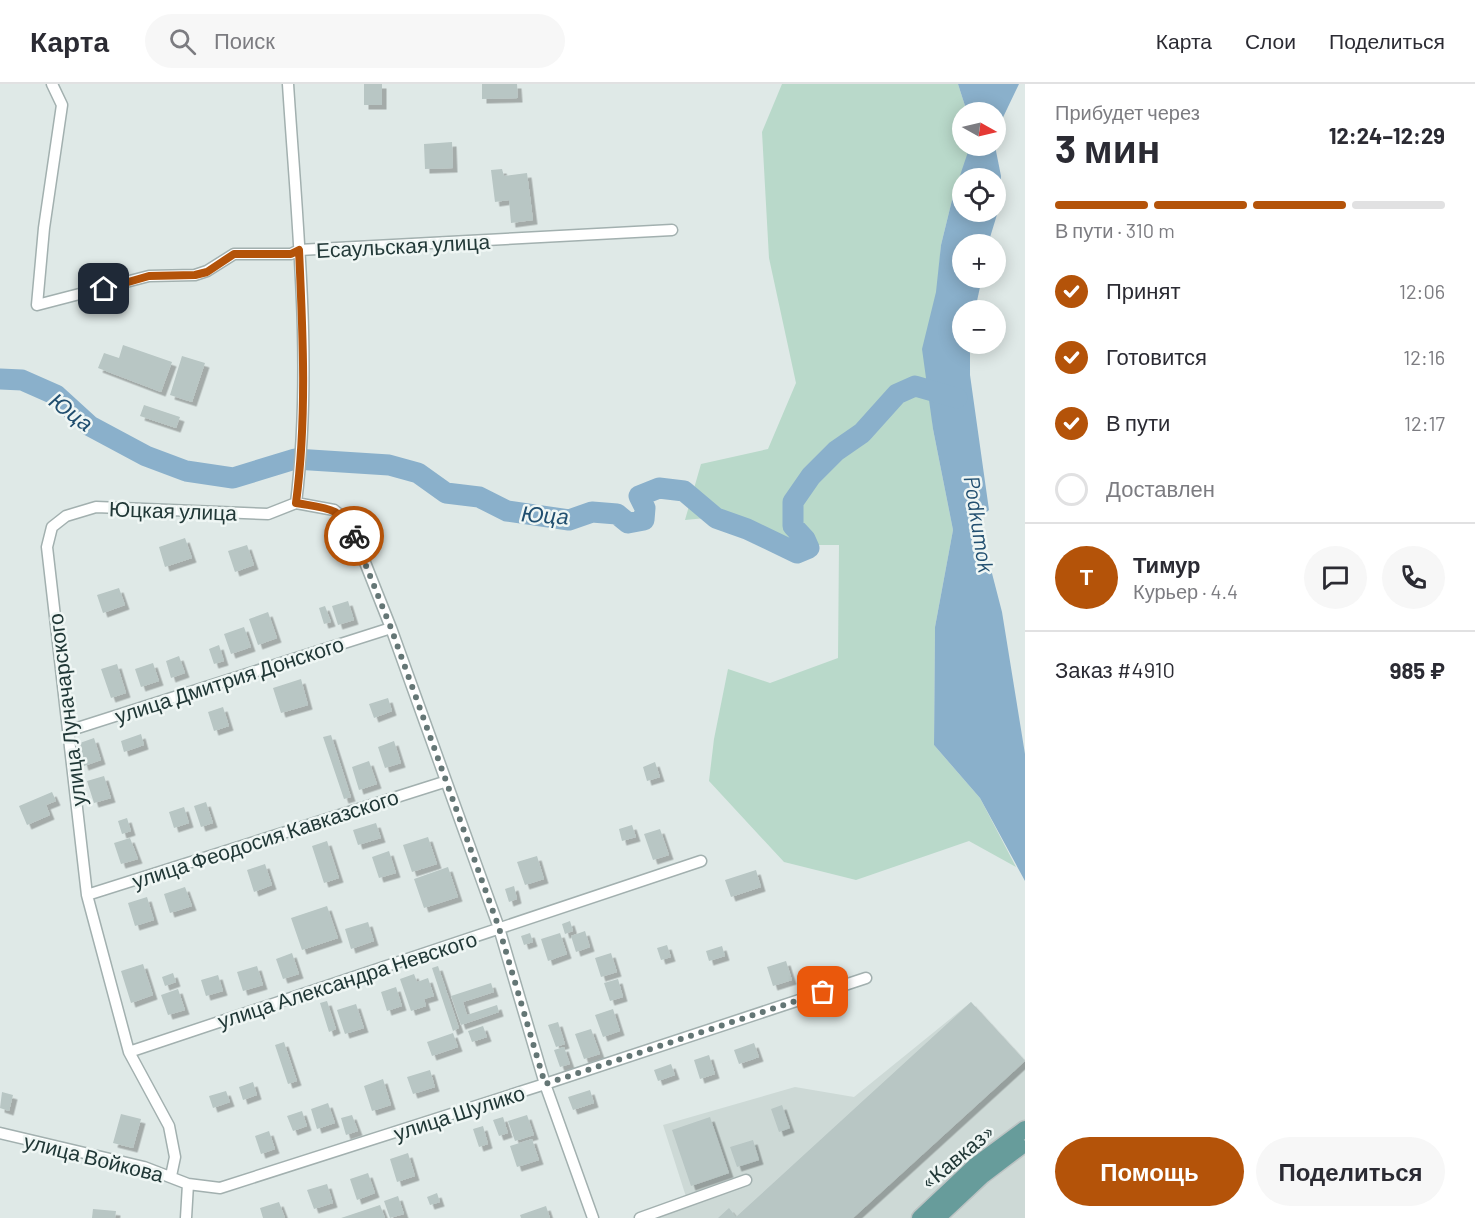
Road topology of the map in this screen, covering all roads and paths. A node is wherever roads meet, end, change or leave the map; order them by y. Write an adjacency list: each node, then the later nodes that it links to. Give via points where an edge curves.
1 (52, 84): 4 (street, Есаульская улица, via 62,105 37,305 149,276 207,272 234,254 291,254)
2 (288, 84): 4 (street)
3 (672, 230): 4 (street, Есаульская улица)
4 (299, 250): 5 (street, via 304,369 302,459)
5 (296, 503): 6 (street, Юцкая улица, via 268,514 96,507 66,516); 7 (street, via 334,510 349,522)
6 (52, 526): 8 (street, улица Луначарского, via 47,547)
7 (391, 628): 8 (street, улица Дмитрия Донского); 9 (street)
8 (68, 731): 11 (street, улица Луначарского)
9 (444, 782): 11 (street, улица Феодосия Кавказского); 12 (street)
10 (701, 861): 12 (street, улица Александра Невского)
11 (87, 895): 14 (street, улица Луначарского)
12 (499, 928): 14 (street, улица Александра Невского); 15 (street)
13 (866, 978): 15 (street, улица Шулико)
14 (129, 1052): 19 (street, улица Луначарского, via 169,1126 175,1157)
15 (545, 1084): 21 (street, улица Шулико, via 220,1188); 23 (street)
16 (1025, 1129): 25 (main road, «Кавказ», via 975,1166)
17 (0, 1133): 19 (street, улица Войкова)
18 (1025, 1143): 26 (main road, «Кавказ»)
19 (171, 1176): 21 (street, улица Войкова)
20 (747, 1180): 24 (street)
21 (188, 1184): 22 (street)
22 (186, 1218)
23 (593, 1218)
24 (640, 1218)
25 (920, 1218)
26 (937, 1218)

